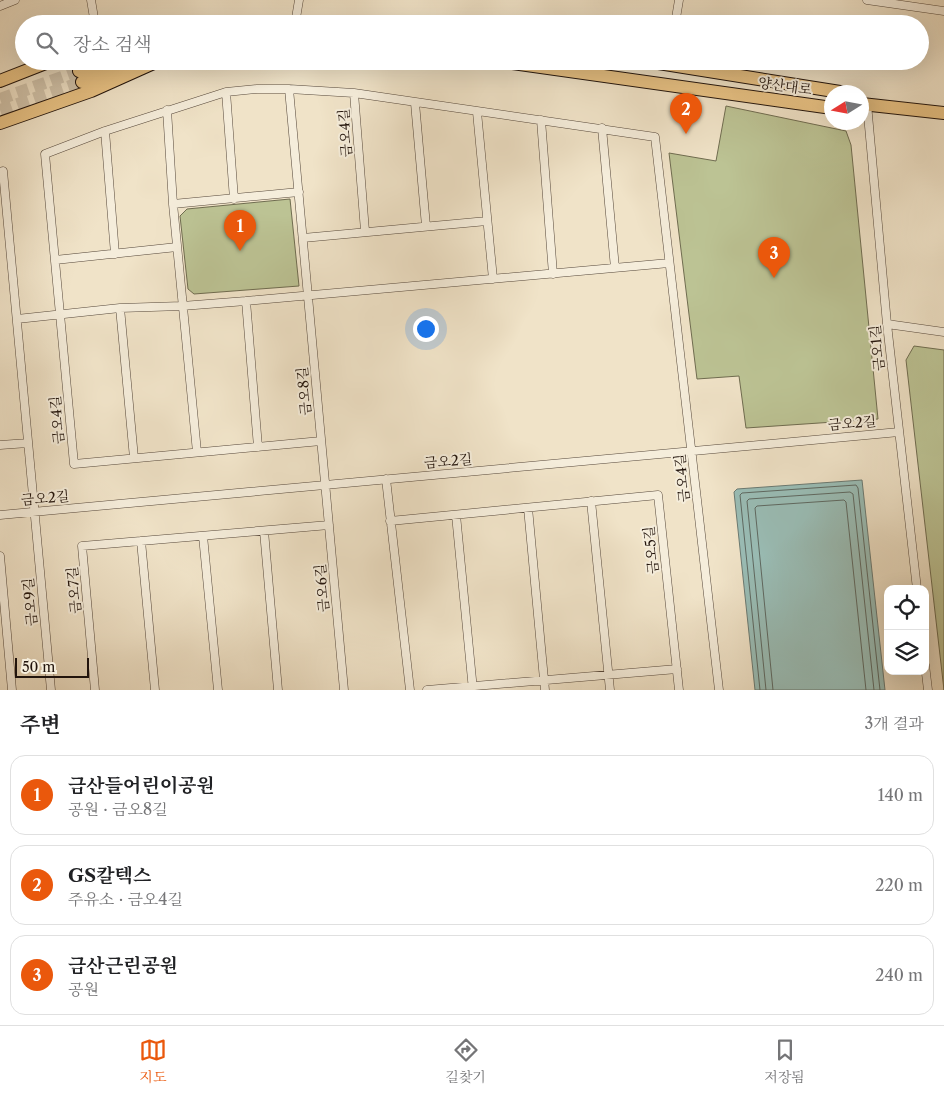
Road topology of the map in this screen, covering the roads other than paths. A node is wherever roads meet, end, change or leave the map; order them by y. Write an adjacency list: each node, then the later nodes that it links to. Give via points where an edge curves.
1 (15, 0): 6 (street)
2 (91, 0): 8 (street)
3 (299, 0): 9 (street)
4 (679, 0): 10 (street)
5 (871, 0): 7 (street)
6 (0, 6)
7 (944, 11)
8 (94, 15)
9 (296, 15)
10 (676, 15)
11 (28, 70): 17 (main road)
12 (90, 70): 13 (main road, via 80,76)
13 (102, 70)
14 (138, 70): 29 (main road, via 91,91)
15 (561, 70): 24 (main road, 양산대로)
16 (714, 70): 19 (main road, 양산대로)
17 (0, 81)
18 (289, 89): 20 (street, 금오4길); 21 (street, 금오4길); 34 (street, 금오8길)
19 (824, 89)
20 (226, 92): 25 (street, 금오4길); 35 (street)
21 (354, 93): 22 (street, 금오4길); 39 (street, 금오4길)
22 (415, 103): 26 (street, 금오4길); 38 (street)
23 (869, 104): 27 (main road)
24 (824, 107)
25 (167, 110): 32 (street, 금오4길); 36 (street)
26 (477, 112): 28 (street, 금오4길); 37 (street)
27 (944, 112)
28 (541, 120): 30 (street, 금오4길); 46 (street)
29 (0, 123)
30 (602, 128): 44 (street, 금오4길, via 655,137); 45 (street)
31 (867, 130): 54 (street, 금오1길)
32 (105, 131): 42 (street); 43 (street, 금오4길, via 45,154)
33 (0, 172): 53 (street, 금오9길, via 3,171)
34 (299, 192): 35 (street); 40 (street, 금오8길)
35 (234, 198): 36 (street)
36 (173, 204): 41 (street)
37 (488, 221): 38 (street); 47 (street)
38 (426, 226): 39 (street)
39 (365, 231): 40 (street)
40 (303, 238): 48 (street, 금오8길)
41 (177, 247): 42 (street); 50 (street)
42 (115, 254): 43 (street)
43 (55, 260): 52 (street, 금오4길)
44 (670, 263): 45 (street); 61 (street, 금오4길)
45 (615, 268): 46 (street)
46 (553, 274): 47 (street)
47 (493, 279): 48 (street)
48 (308, 296): 49 (street); 57 (street, 금오8길)
49 (246, 301): 50 (street); 60 (street)
50 (182, 306): 51 (street); 62 (street)
51 (120, 308): 52 (street); 63 (street)
52 (60, 315): 53 (street); 63 (street, 금오4길, via 74,464)
53 (17, 319): 58 (street, 금오9길)
54 (887, 324): 55 (street); 56 (street, 금오1길)
55 (944, 332)
56 (899, 432): 61 (street, 금오2길); 77 (street, 금오1길)
57 (321, 441): 60 (street, 금오4길); 65 (street, 금오8길)
58 (28, 443): 59 (street); 68 (street, 금오9길)
59 (0, 445)
60 (258, 447): 62 (street, 금오4길)
61 (692, 451): 64 (street, 금오2길); 95 (street, 금오4길)
62 (197, 452): 63 (street, 금오4길)
63 (134, 458)
64 (386, 479): 65 (street, 금오2길); 71 (street)
65 (325, 485): 68 (street, 금오2길); 72 (street, 금오6길)
66 (591, 501): 67 (street, 금오5길); 78 (street, 금오5길, via 658,495); 79 (street)
67 (528, 508): 70 (street, 금오5길); 81 (street)
68 (35, 512): 69 (street, 금오2길); 84 (street, 금오9길)
69 (0, 515)
70 (456, 515): 71 (street, 금오5길); 82 (street)
71 (390, 521): 90 (street)
72 (329, 525): 73 (street, 금오7길); 89 (street, 금오6길)
73 (264, 531): 74 (street, 금오7길); 88 (street)
74 (203, 536): 75 (street, 금오7길); 87 (street)
75 (141, 541): 85 (street, 금오7길, via 82,546); 86 (street)
76 (0, 556): 83 (street)
77 (917, 585)
78 (677, 669): 79 (street); 94 (street, 금오5길)
79 (608, 675): 81 (street); 93 (street)
80 (926, 675): 96 (street)
81 (544, 680): 82 (street); 92 (street)
82 (473, 688): 91 (street)
83 (12, 690)
84 (51, 690)
85 (95, 690)
86 (155, 690)
87 (218, 690)
88 (278, 690)
89 (344, 690)
90 (410, 690)
91 (427, 690)
92 (545, 690)
93 (610, 690)
94 (679, 690)
95 (719, 690)
96 (928, 690)

